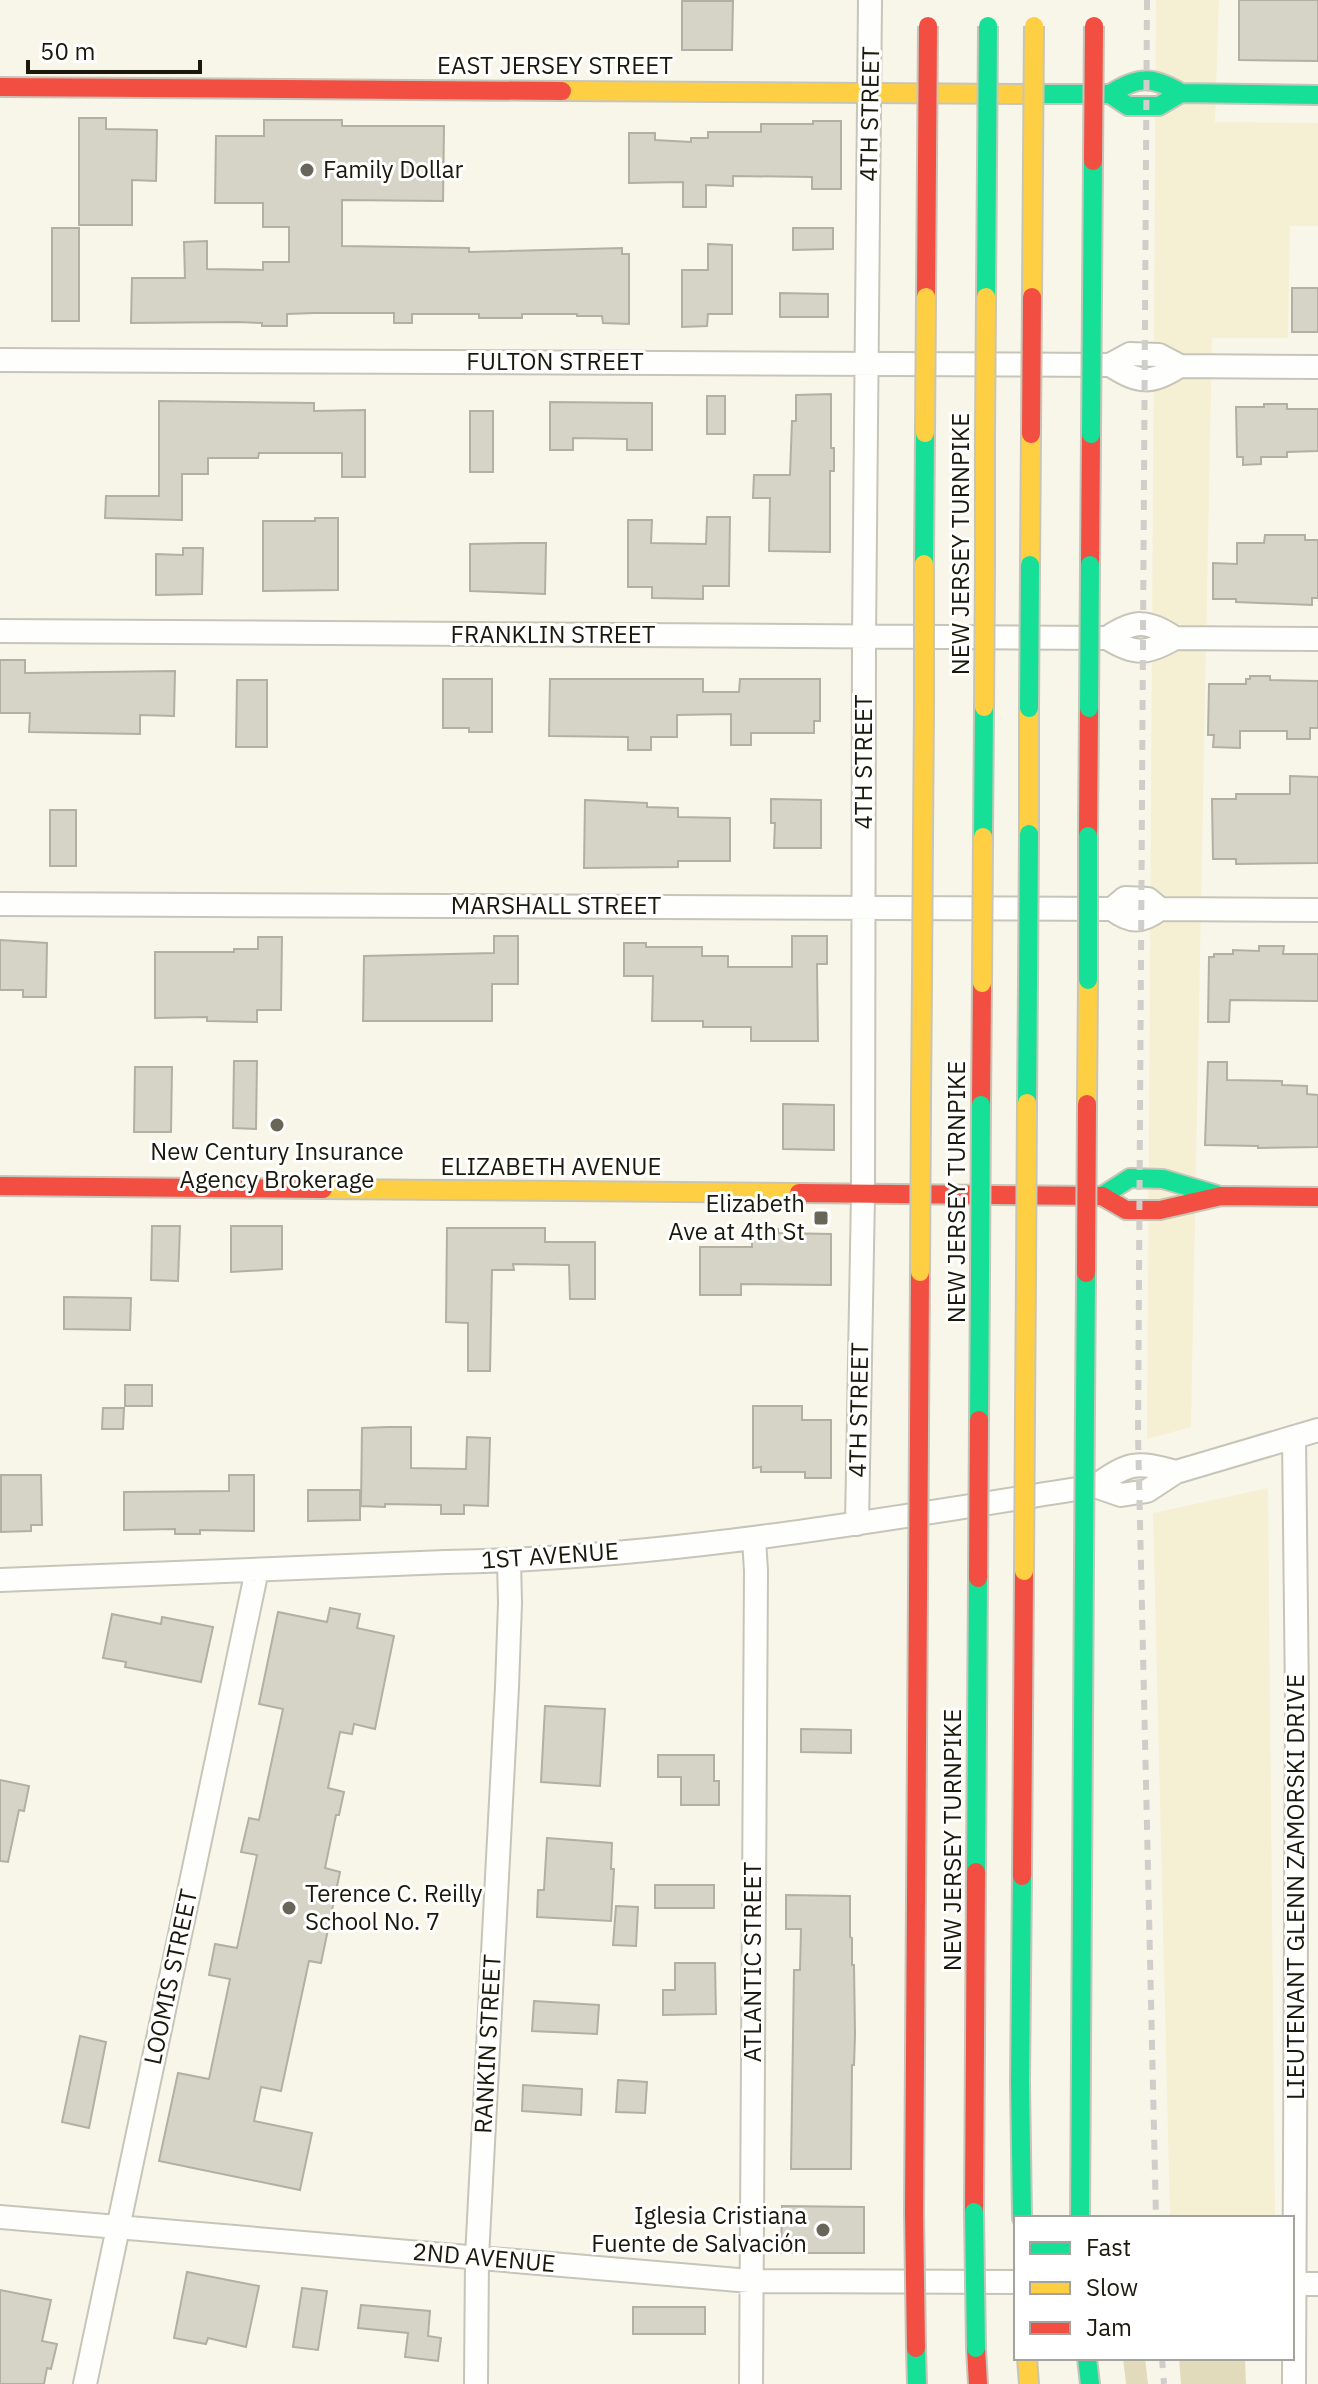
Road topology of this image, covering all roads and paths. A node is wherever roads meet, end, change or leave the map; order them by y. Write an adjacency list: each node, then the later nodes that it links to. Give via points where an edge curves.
1 (870, 0): 7 (street, 4TH STREET)
2 (928, 19): 49 (main road, NEW JERSEY TURNPIKE, bridge)
3 (988, 19): 50 (main road, NEW JERSEY TURNPIKE, bridge, via 974,2212)
4 (1034, 20): 33 (main road, bridge)
5 (1094, 20): 34 (main road, bridge)
6 (0, 87): 7 (main road, EAST JERSEY STREET)
7 (870, 92): 9 (main road, EAST JERSEY STREET); 12 (street, 4TH STREET)
8 (1181, 93): 9 (main road, EAST JERSEY STREET, via 1159,106 1128,106); 9 (main road, EAST JERSEY STREET, via 1161,80 1129,80); 10 (main road, EAST JERSEY STREET)
9 (1110, 94)
10 (1318, 95)
11 (0, 360): 12 (street, FULTON STREET)
12 (868, 364): 13 (street, FULTON STREET, via 1110,365 1130,354 1159,355 1180,366); 15 (street, 4TH STREET)
13 (1318, 367)
14 (0, 631): 15 (street, FRANKLIN STREET)
15 (864, 637): 16 (street, FRANKLIN STREET, via 1107,638 1126,625 1155,625 1175,638); 18 (street, 4TH STREET)
16 (1318, 639)
17 (0, 904): 18 (street, MARSHALL STREET)
18 (864, 907): 19 (street, MARSHALL STREET, via 1112,909 1125,898 1148,899 1160,909); 21 (street, 4TH STREET)
19 (1318, 910)
20 (0, 1186): 21 (main road, ELIZABETH AVENUE)
21 (863, 1194): 22 (main road, ELIZABETH AVENUE); 27 (street, 4TH STREET)
22 (1102, 1196): 23 (main road, ELIZABETH AVENUE, via 1126,1210 1160,1210); 23 (main road, ELIZABETH AVENUE, via 1130,1178 1163,1179)
23 (1221, 1196): 24 (main road, ELIZABETH AVENUE)
24 (1318, 1197)
25 (1318, 1430): 26 (street, 1ST AVENUE)
26 (1294, 1437): 27 (street, 1ST AVENUE, via 1176,1472 1147,1464 1122,1468 1095,1486); 32 (street, LIEUTENANT GLENN ZAMORSKI DRIVE)
27 (857, 1524): 28 (street, 1ST AVENUE)
28 (754, 1539): 29 (street, 1ST AVENUE); 39 (street, ATLANTIC STREET)
29 (509, 1561): 30 (street, 1ST AVENUE); 38 (street, RANKIN STREET)
30 (257, 1570): 31 (street, 1ST AVENUE); 36 (street, LOOMIS STREET)
31 (0, 1580)
32 (1308, 1700): 37 (street, LIEUTENANT GLENN ZAMORSKI DRIVE)
33 (1022, 2215)
34 (1080, 2215)
35 (0, 2217): 36 (street, 2ND AVENUE)
36 (118, 2228): 38 (street, 2ND AVENUE); 46 (street, LOOMIS STREET)
37 (1294, 2245)
38 (477, 2257): 39 (street, 2ND AVENUE); 47 (street, RANKIN STREET)
39 (750, 2281): 40 (street, 2ND AVENUE); 48 (street, ATLANTIC STREET)
40 (1014, 2282)
41 (1294, 2284): 42 (street)
42 (1318, 2284)
43 (1027, 2360): 51 (main road)
44 (1087, 2360): 52 (main road)
45 (1294, 2360): 53 (street, LIEUTENANT GLENN ZAMORSKI DRIVE)
46 (85, 2384)
47 (476, 2384)
48 (751, 2384)
49 (917, 2384)
50 (978, 2384)
51 (1029, 2384)
52 (1090, 2384)
53 (1294, 2384)

